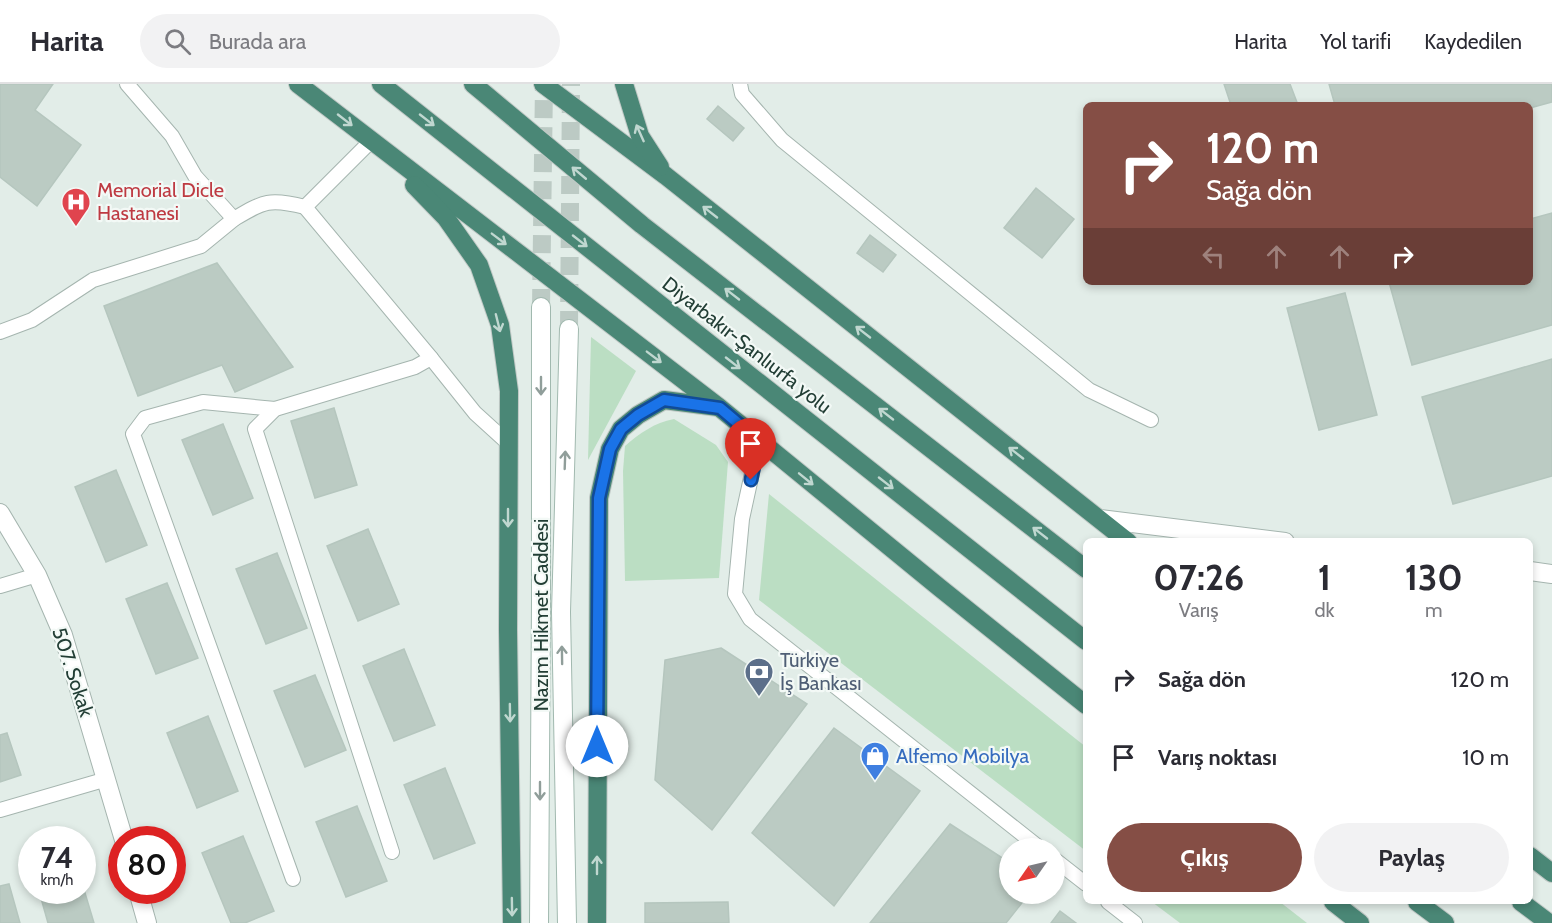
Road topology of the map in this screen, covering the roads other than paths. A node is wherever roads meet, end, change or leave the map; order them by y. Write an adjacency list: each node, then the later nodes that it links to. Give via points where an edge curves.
1 (128, 84): 11 (lane, via 172,136 195,176)
2 (298, 84): 8 (highway, one-way to 8)
3 (381, 84): 30 (highway, Diyarbakır-Şanlıurfa yolu, one-way to 30)
4 (473, 84): 25 (highway, Diyarbakır-Şanlıurfa yolu, one-way to 4, via 642,225)
5 (543, 84): 9 (highway)
6 (624, 84): 9 (highway, one-way to 6, via 640,136)
7 (740, 84): 18 (lane, via 742,94 782,140 1089,390)
8 (372, 141): 10 (lane); 16 (highway, one-way to 16); 20 (highway, one-way to 20, via 446,218 479,265 500,325 509,391)
9 (666, 176): 22 (highway, one-way to 9)
10 (304, 207): 11 (lane, via 284,201 260,204); 15 (lane)
11 (234, 219): 14 (lane, via 201,246 93,280 32,320)
12 (541, 307): 49 (main road, Nazım Hikmet Caddesi, one-way to 49)
13 (568, 330): 50 (main road, Nazım Hikmet Caddesi, one-way to 13, via 561,612)
14 (0, 332)
15 (431, 358): 17 (lane, via 415,367); 20 (lane, via 475,412)
16 (720, 408): 19 (highway); 51 (highway, one-way to 16, via 599,498 610,449 621,429 664,400)
17 (275, 409): 36 (lane, via 255,429); 40 (lane, via 203,402 145,418 134,434)
18 (1151, 420)
19 (759, 441): 31 (highway, one-way to 31); 35 (lane, via 742,519 735,594 750,619)
20 (508, 443): 48 (highway, one-way to 48)
21 (0, 513): 28 (main road, 507. Sokak)
22 (1100, 519): 23 (highway); 24 (main road)
23 (1123, 538)
24 (1253, 538)
25 (1083, 567)
26 (1533, 571): 27 (main road)
27 (1552, 574)
28 (37, 575): 29 (lane); 32 (main road, 507. Sokak, via 63,634)
29 (0, 586)
30 (1083, 639)
31 (1083, 703)
32 (106, 779): 33 (lane); 34 (main road, 507. Sokak)
33 (0, 810)
34 (120, 826)
35 (1027, 838)
36 (392, 852)
37 (1533, 858): 39 (highway)
38 (1065, 868): 41 (lane)
39 (1552, 873)
40 (293, 879)
41 (1083, 882)
42 (142, 904): 47 (main road)
43 (1111, 904): 52 (lane)
44 (1336, 904): 53 (highway)
45 (1420, 904): 54 (highway)
46 (1524, 904): 55 (highway)
47 (147, 923)
48 (512, 923)
49 (539, 923)
50 (567, 923)
51 (597, 923)
52 (1135, 923)
53 (1360, 923)
54 (1444, 923)
55 (1549, 923)

